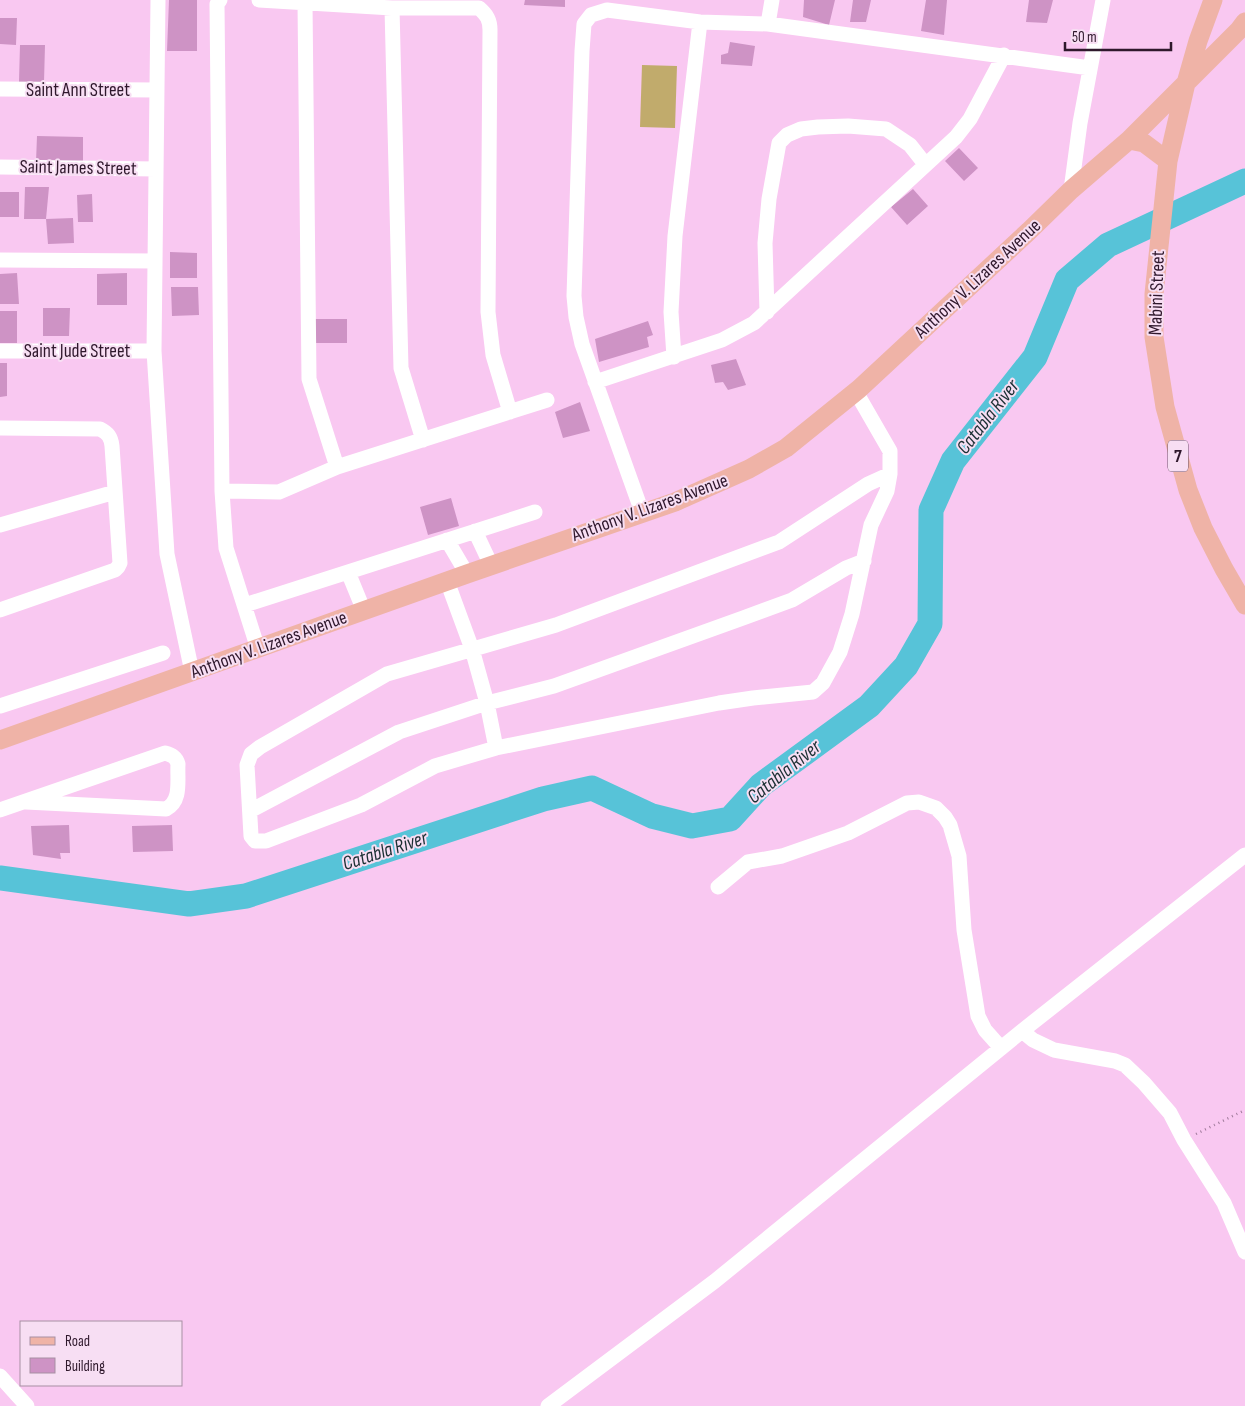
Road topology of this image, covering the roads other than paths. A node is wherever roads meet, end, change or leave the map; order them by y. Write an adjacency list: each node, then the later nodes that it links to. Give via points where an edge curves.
1 (158, 0): 17 (street)
2 (220, 0): 38 (street, via 217,4)
3 (259, 0): 7 (street)
4 (772, 0): 10 (street)
5 (1104, 0): 14 (street)
6 (1214, 0): 12 (main road, Mabini Street / 7)
7 (305, 3): 8 (street); 36 (street, via 309,378)
8 (392, 8): 33 (street, via 479,8 490,21 488,312 493,355); 35 (street, via 401,368)
9 (700, 22): 10 (street); 29 (street, via 674,236 671,312); 30 (street, via 607,10 591,15 584,24 574,296 582,344)
10 (768, 24): 13 (street)
11 (1243, 28): 12 (main road, via 1225,30); 15 (main road, Anthony V. Lizares Avenue)
12 (1198, 41): 15 (main road, Mabini Street / 7)
13 (1004, 55): 14 (street); 20 (street, via 970,119 956,137)
14 (1090, 68): 23 (street)
15 (1186, 83): 18 (main road, Anthony V. Lizares Avenue); 19 (main road, Mabini Street / 7)
16 (0, 89): 17 (street, Saint Ann Street)
17 (157, 90): 22 (street)
18 (1129, 140): 19 (main road, via 1144,143); 23 (main road, Anthony V. Lizares Avenue)
19 (1168, 161): 51 (main road, Mabini Street / 7, via 1154,294 1154,337 1165,407 1188,490 1203,528)
20 (925, 164): 26 (street); 26 (street, via 910,145 886,129 818,127 787,135 779,143 768,199 765,243)
21 (0, 167): 22 (street, Saint James Street)
22 (156, 169): 25 (street)
23 (1071, 190): 31 (main road, Anthony V. Lizares Avenue)
24 (0, 260): 25 (street)
25 (155, 261): 28 (street)
26 (767, 312): 29 (street, via 739,332)
27 (0, 351): 28 (street, Saint Jude Street)
28 (154, 351): 57 (street, via 167,554)
29 (674, 356): 30 (street)
30 (595, 382): 41 (street)
31 (856, 392): 37 (street, via 890,451); 41 (main road, Anthony V. Lizares Avenue, via 786,448 749,470 675,502)
32 (547, 400): 33 (street)
33 (510, 412): 35 (street)
34 (0, 428): 39 (street, via 100,429 107,432 111,439)
35 (423, 440): 36 (street)
36 (337, 467): 38 (street, via 279,492)
37 (890, 474): 45 (street, via 887,492 871,526); 55 (street, via 868,484 779,542 556,625)
38 (222, 491): 50 (street, via 226,548)
39 (115, 492): 42 (street); 52 (street, via 118,567)
40 (535, 512): 43 (street)
41 (642, 512): 46 (main road, Anthony V. Lizares Avenue)
42 (0, 525)
43 (475, 531): 44 (street); 46 (street)
44 (447, 540): 47 (street); 48 (street)
45 (864, 561): 58 (street, via 784,603 554,686); 61 (street, via 840,652 823,683 813,692 719,703)
46 (491, 565): 48 (main road, Anthony V. Lizares Avenue)
47 (348, 572): 50 (street); 53 (street)
48 (467, 574): 49 (main road, Anthony V. Lizares Avenue)
49 (448, 581): 53 (main road, Anthony V. Lizares Avenue); 55 (street)
50 (245, 604): 54 (street)
51 (1245, 605)
52 (0, 610)
53 (364, 611): 54 (main road, Anthony V. Lizares Avenue)
54 (258, 649): 57 (main road, Anthony V. Lizares Avenue)
55 (472, 649): 58 (street); 64 (street, via 387,674 260,747 251,754 246,765)
56 (163, 653): 59 (street)
57 (192, 672): 60 (main road, Anthony V. Lizares Avenue)
58 (487, 703): 61 (street); 64 (street, via 399,732)
59 (0, 706)
60 (0, 740)
61 (496, 748): 64 (street, via 434,766 361,805 266,841 255,841 251,836)
62 (26, 802): 62 (street, via 166,809 177,800 176,759 165,753); 63 (street)
63 (0, 810)
64 (250, 811)
65 (1245, 856): 67 (street)
66 (718, 887): 68 (street, via 748,862 782,856 848,834 907,803 919,802 936,808 950,825 959,856 964,930 978,1016 984,1030)
67 (1022, 1031): 68 (street); 69 (street, via 1054,1050 1125,1065 1170,1113 1224,1203)
68 (1001, 1048): 72 (street, via 715,1281)
69 (1245, 1252)
70 (0, 1376): 71 (street)
71 (28, 1406)
72 (548, 1406)

